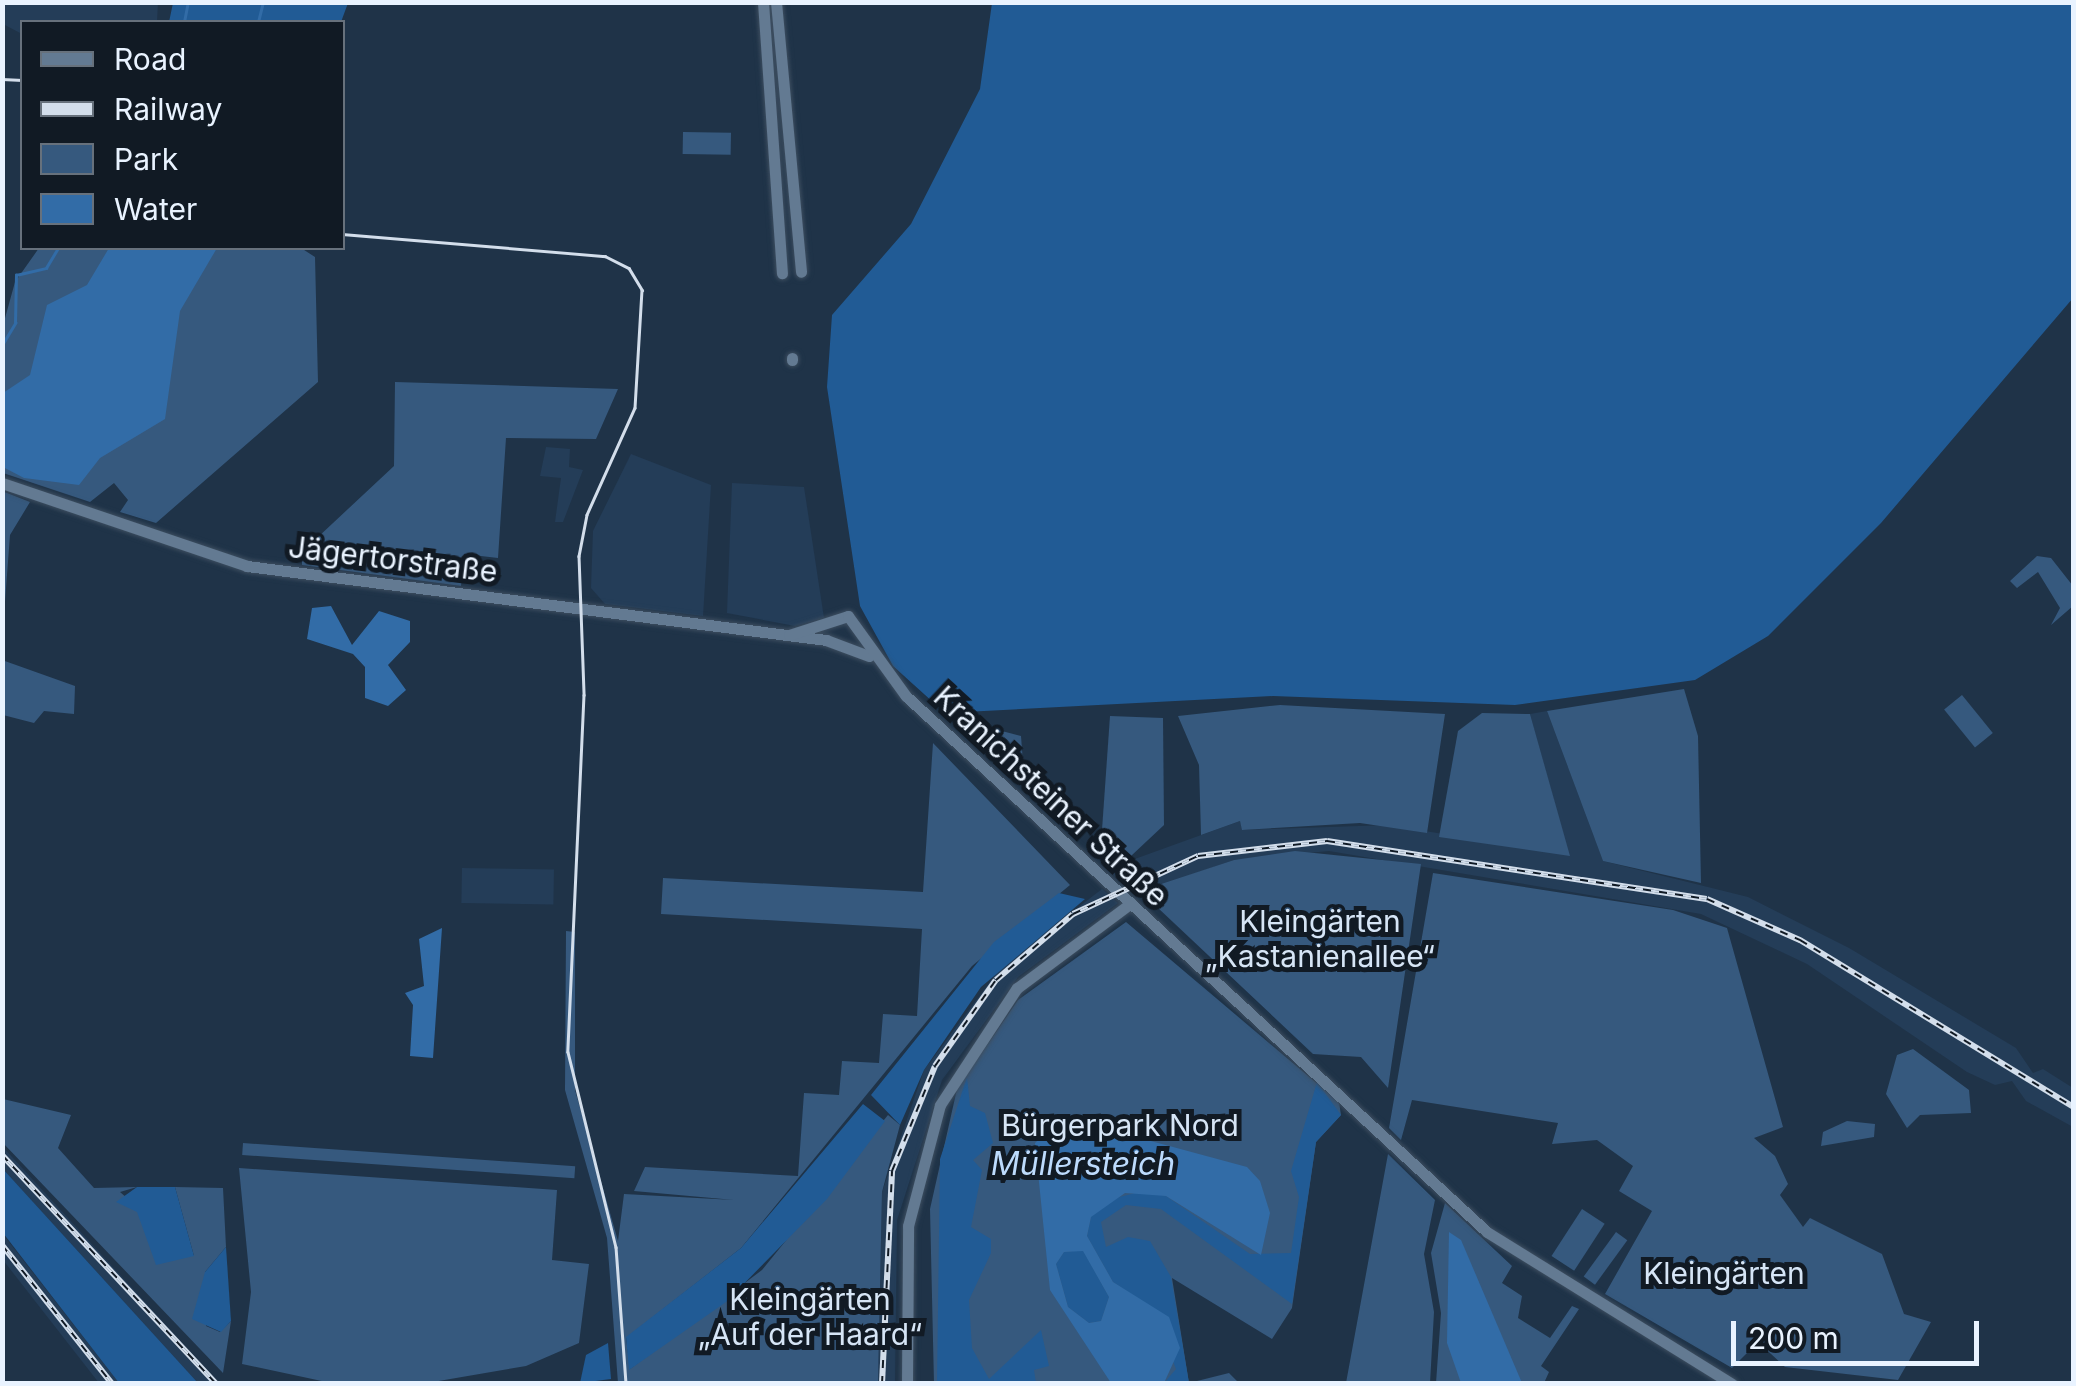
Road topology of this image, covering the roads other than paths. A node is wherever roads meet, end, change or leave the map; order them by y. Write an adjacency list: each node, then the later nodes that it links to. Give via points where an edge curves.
1 (763, 2): 4 (main road)
2 (776, 2): 3 (main road)
3 (801, 272)
4 (782, 273)
5 (2, 482): 7 (main road, Jägertorstraße, via 247,566)
6 (848, 616): 7 (main road, Jägertorstraße); 8 (main road, Kranichsteiner Straße)
7 (789, 634): 9 (main road, Jägertorstraße)
8 (857, 634): 9 (main road, Jägertorstraße); 10 (main road, Kranichsteiner Straße)
9 (834, 641): 10 (main road, Jägertorstraße)
10 (869, 656): 11 (main road, Kranichsteiner Straße)
11 (1131, 904): 12 (main road, via 1017,988 946,1092 908,1226); 13 (main road, Kranichsteiner Straße, via 1526,1260)
12 (908, 1384)
13 (1732, 1384)

